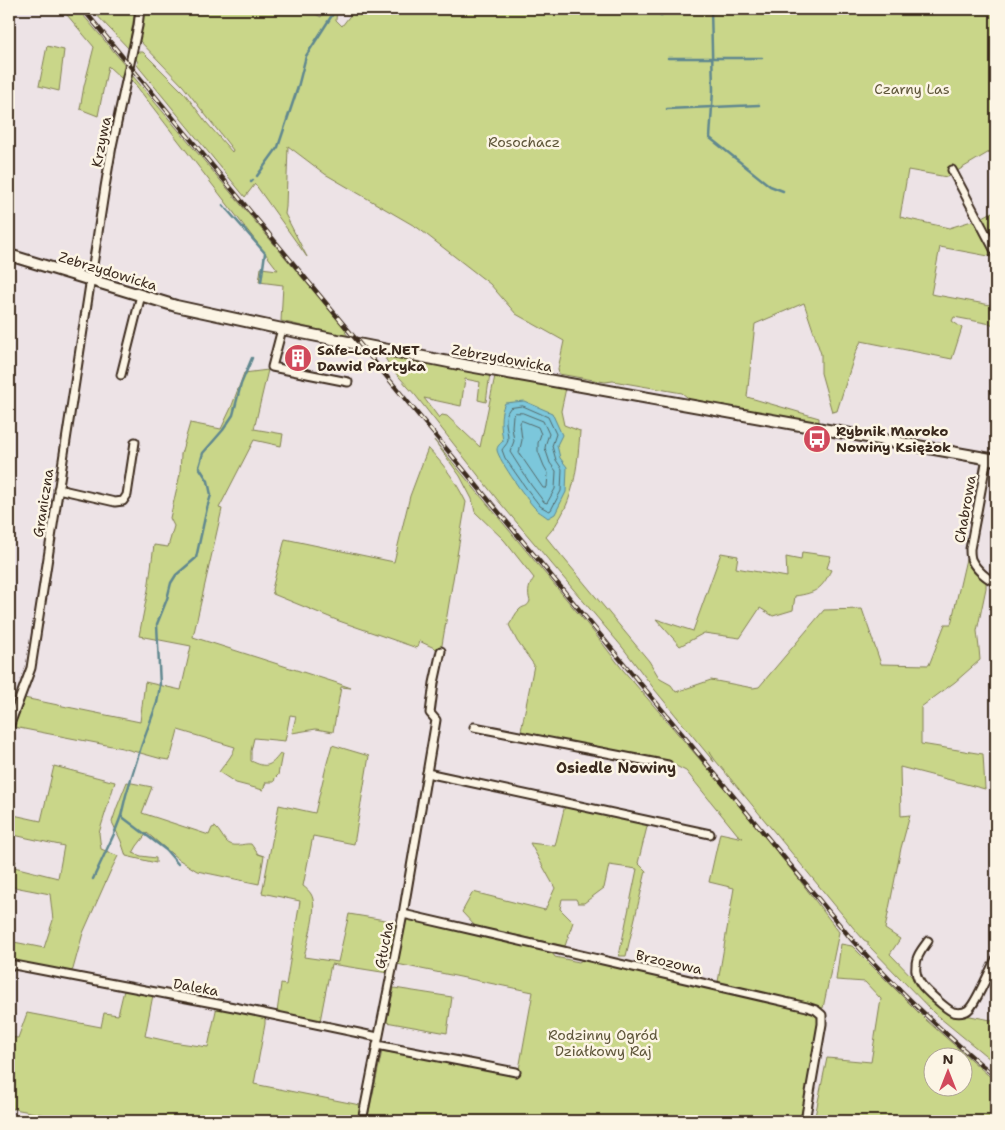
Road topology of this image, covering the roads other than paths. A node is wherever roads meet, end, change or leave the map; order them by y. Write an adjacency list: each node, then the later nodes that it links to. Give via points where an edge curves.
1 (140, 9): 5 (street, Krzywa, via 112,146)
2 (952, 170): 3 (street)
3 (996, 253)
4 (9, 255): 5 (street, Zebrzydowicka)
5 (91, 280): 6 (street, Zebrzydowicka); 12 (street, Graniczna)
6 (141, 295): 7 (street, Zebrzydowicka); 8 (street)
7 (282, 329): 9 (street, via 272,367); 11 (street, Zebrzydowicka, via 486,369)
8 (121, 375)
9 (348, 382)
10 (135, 442): 12 (street, via 124,500 115,502)
11 (992, 459): 13 (street, Chabrowa, via 970,549 971,560 985,576)
12 (58, 489): 15 (street, Graniczna, via 31,668)
13 (996, 582)
14 (441, 651): 18 (street, Głucha, via 430,714 436,720)
15 (9, 727)
16 (474, 728): 17 (street)
17 (668, 765)
18 (427, 773): 19 (street); 20 (street, Głucha)
19 (710, 834)
20 (402, 914): 26 (street, Głucha); 30 (street, Brzozowa, via 816,1010 822,1015 822,1024)
21 (928, 941): 24 (street, via 916,962 917,977 949,1010 957,1013 969,1010)
22 (996, 959): 24 (street)
23 (9, 964): 26 (street, Daleka)
24 (988, 973): 25 (street)
25 (996, 974)
26 (378, 1037): 27 (street, Głucha)
27 (377, 1045): 28 (street); 29 (street, Głucha)
28 (516, 1072)
29 (362, 1121)
30 (805, 1121)

